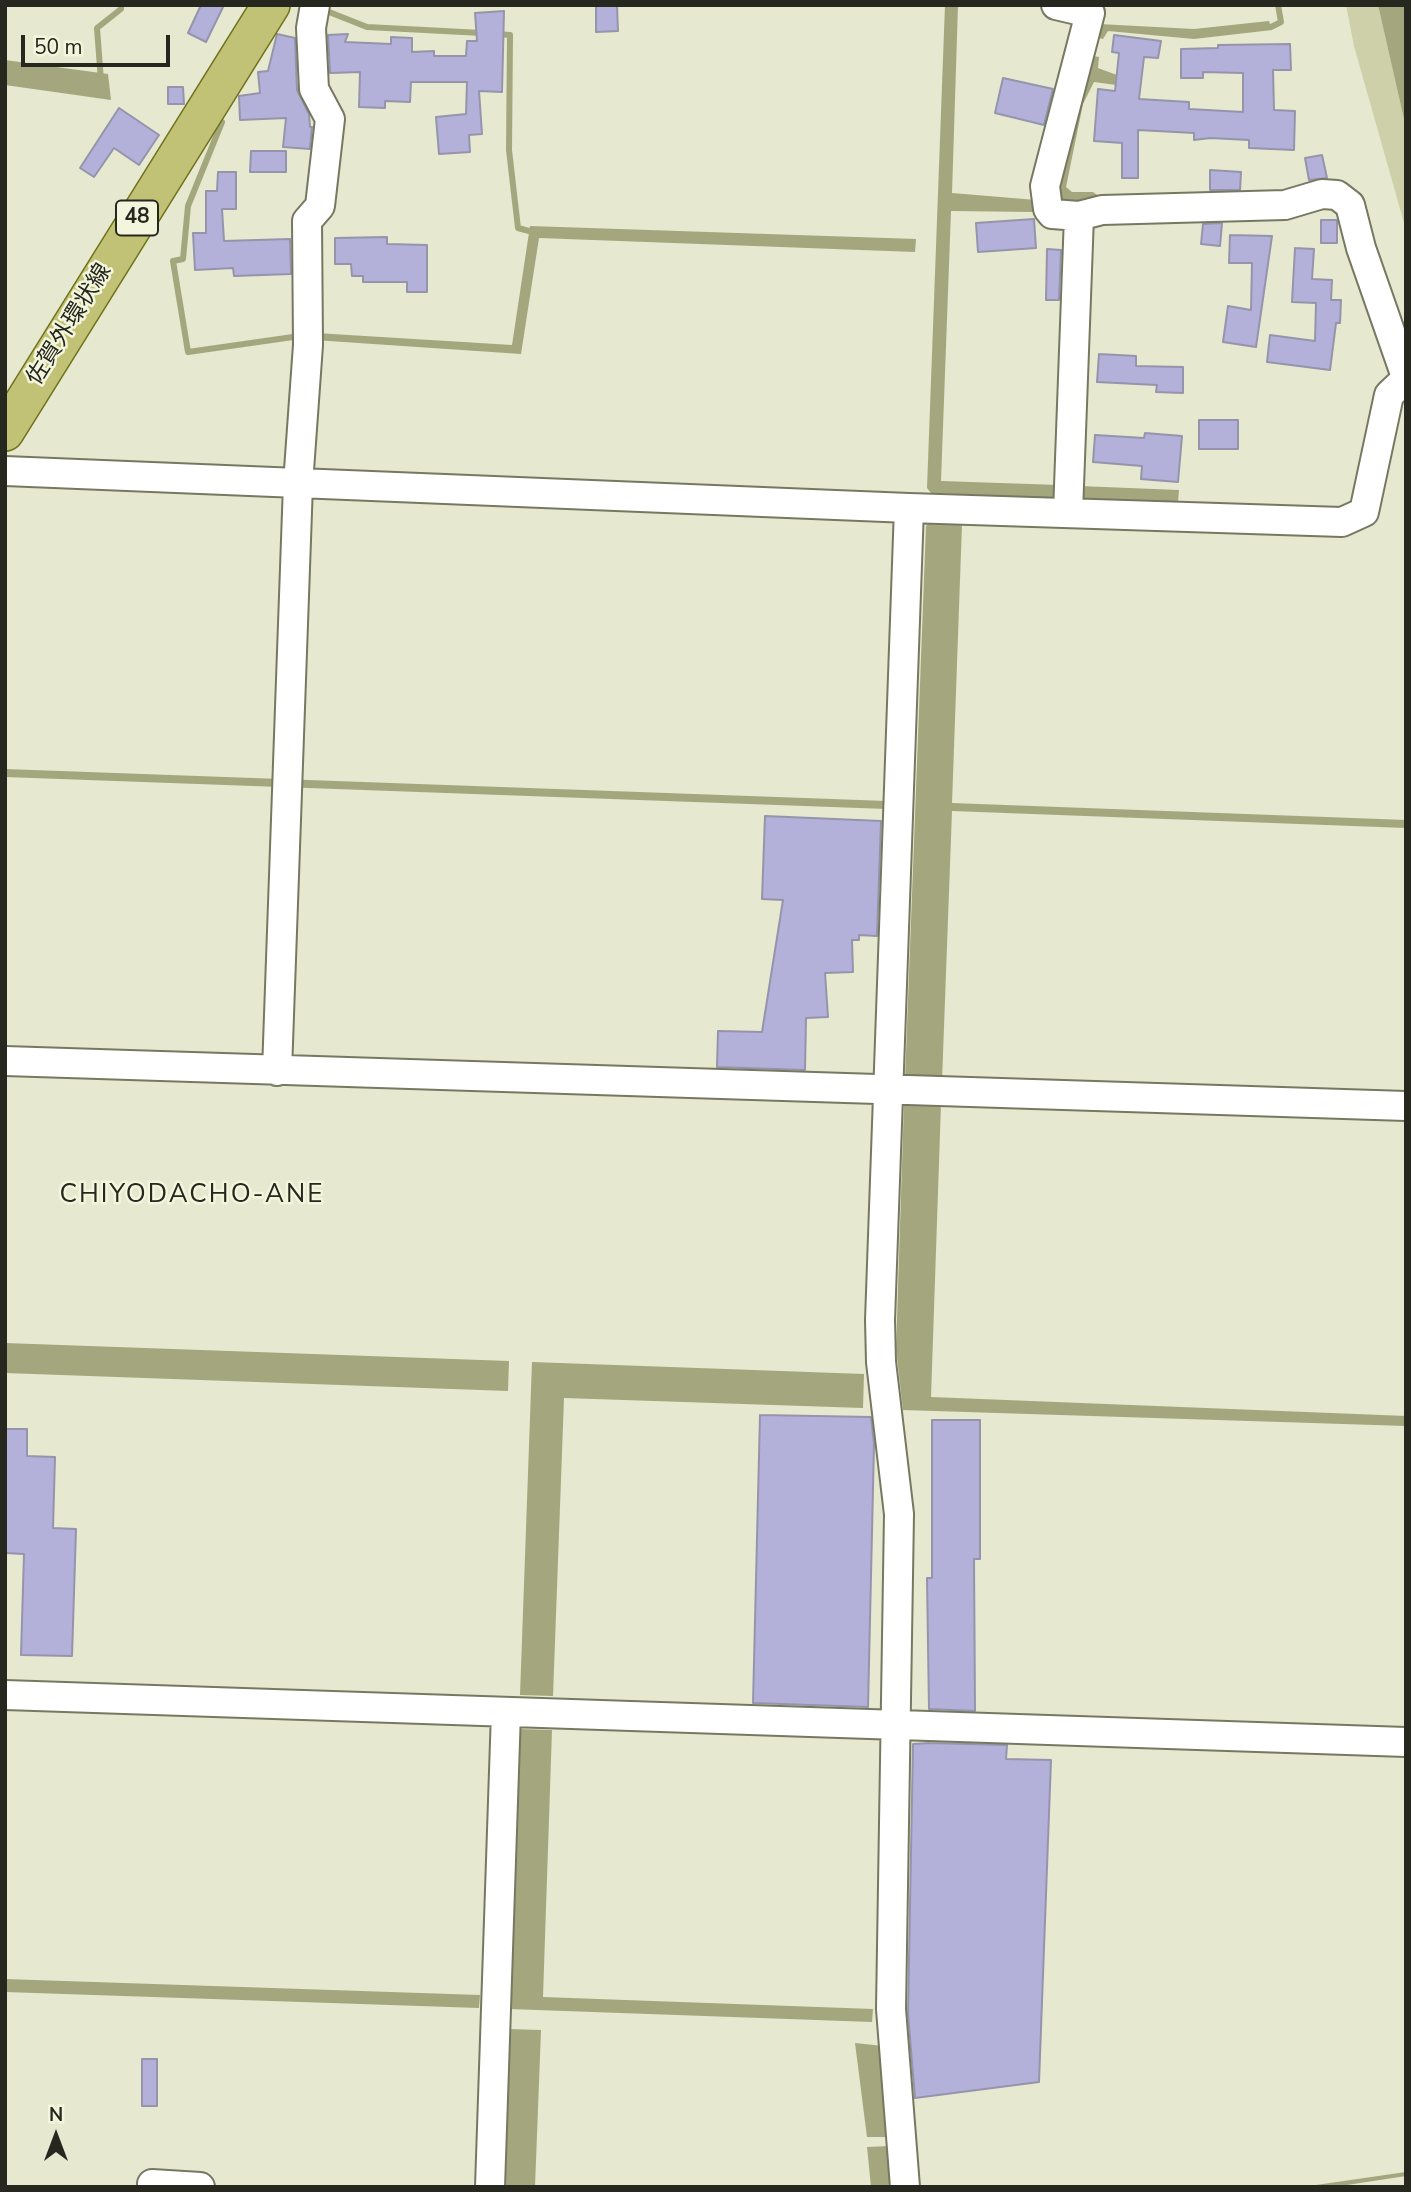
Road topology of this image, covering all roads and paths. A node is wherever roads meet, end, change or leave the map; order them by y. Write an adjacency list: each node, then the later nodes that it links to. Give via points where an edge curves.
1 (271, 5): 6 (main road, 佐賀外環状線 / 48)
2 (315, 5): 9 (street, via 311,28 314,89 330,119 320,206 307,221 308,345)
3 (1056, 5): 4 (street, via 1090,13 1045,186 1052,214)
4 (1079, 216): 5 (street, via 1102,210 1285,205 1322,194 1337,195 1350,205); 11 (street)
5 (1406, 378): 11 (street, via 1389,395 1364,512 1342,522)
6 (16, 392): 7 (main road, 佐賀外環状線 / 48)
7 (5, 432)
8 (5, 471): 9 (street)
9 (298, 484): 10 (street); 13 (street)
10 (909, 508): 11 (street); 14 (street)
11 (1068, 513)
12 (5, 1061): 13 (street)
13 (277, 1070): 14 (street)
14 (889, 1091): 15 (street); 18 (street, via 880,1320 899,1514)
15 (1406, 1106)
16 (5, 1695): 17 (street)
17 (506, 1712): 18 (street); 22 (street)
18 (897, 1724): 19 (street); 23 (street, via 891,2009)
19 (1406, 1742)
20 (152, 2187): 21 (street)
21 (200, 2187)
22 (490, 2187)
23 (905, 2187)

